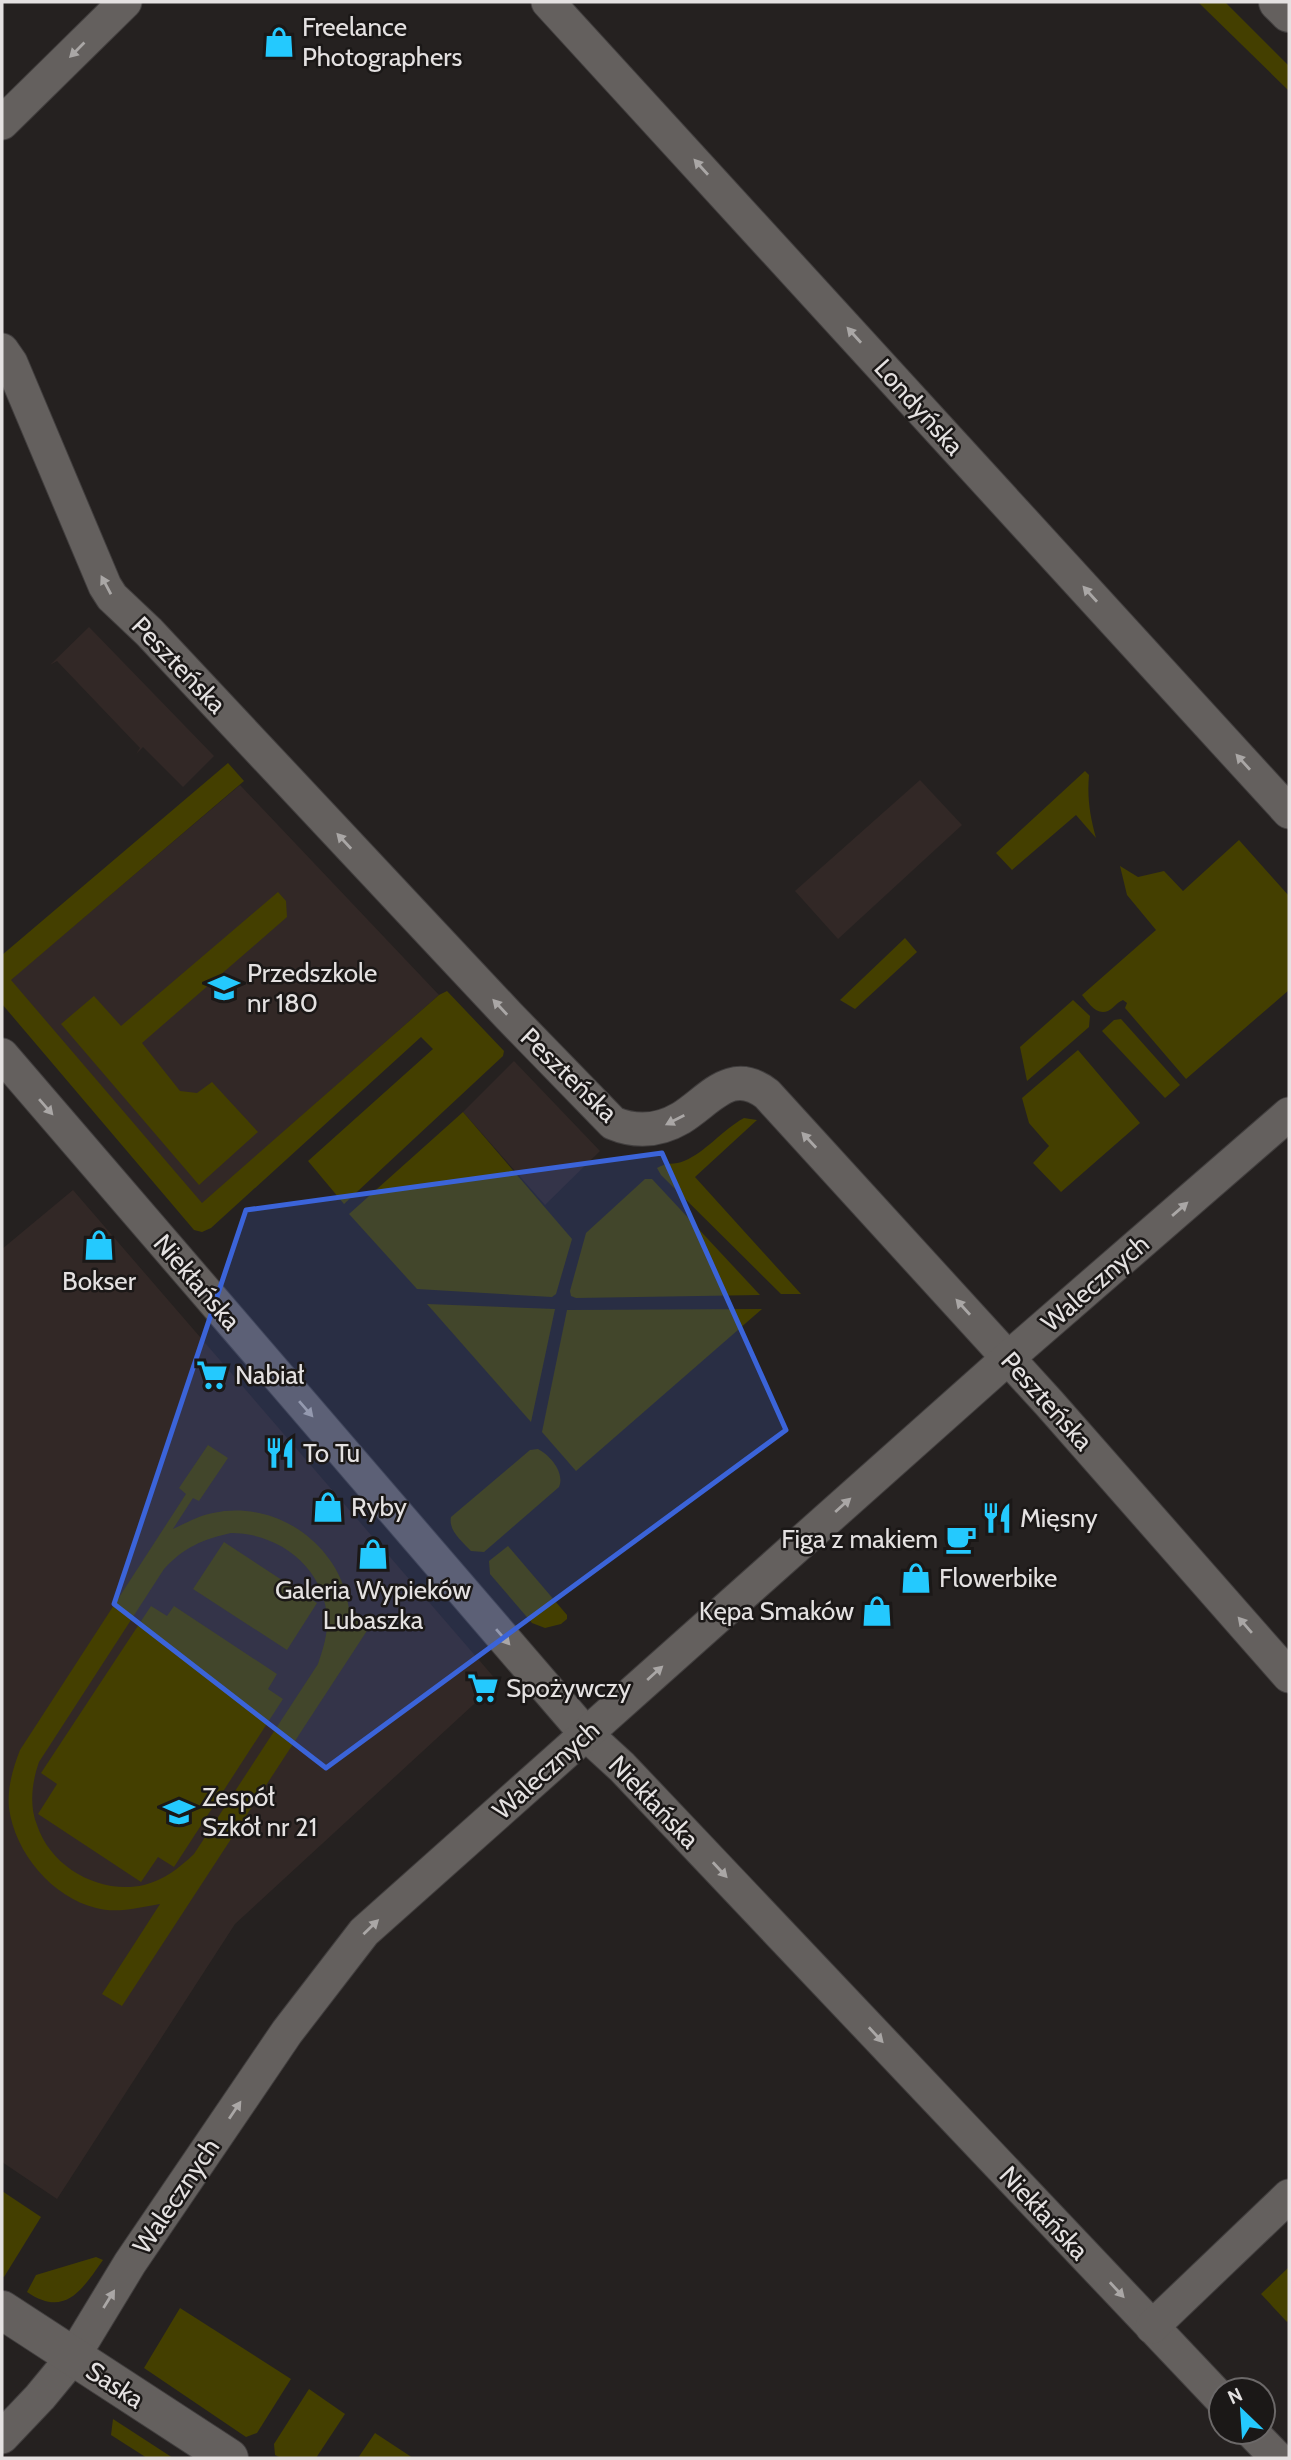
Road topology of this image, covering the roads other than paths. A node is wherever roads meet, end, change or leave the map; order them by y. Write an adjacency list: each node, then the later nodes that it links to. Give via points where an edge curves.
1 (125, 2): 5 (street, one-way to 5)
2 (548, 2): 7 (street, Londyńska, one-way to 2)
3 (1278, 2): 4 (street)
4 (1289, 13)
5 (2, 123)
6 (2, 350): 10 (street, Peszteńska, one-way to 6, via 758,1087 732,1084 682,1117 647,1130 630,1130 614,1123 112,597)
7 (1289, 813)
8 (2, 1055): 12 (street, Niekłańska, one-way to 12)
9 (1289, 1115): 10 (street, Walecznych, one-way to 9)
10 (1008, 1358): 11 (street, Peszteńska, one-way to 10); 12 (street, Walecznych, one-way to 10)
11 (1289, 1676)
12 (586, 1734): 15 (street, Niekłańska, one-way to 15); 16 (street, Walecznych, one-way to 12, via 130,2263 287,2032 364,1932)
13 (1289, 2196): 15 (street)
14 (2, 2310): 16 (street, Saska)
15 (1152, 2327): 17 (street, Niekłańska)
16 (73, 2357): 18 (street, Walecznych); 19 (street, Saska)
17 (1207, 2384)
18 (2, 2437)
19 (229, 2458)

